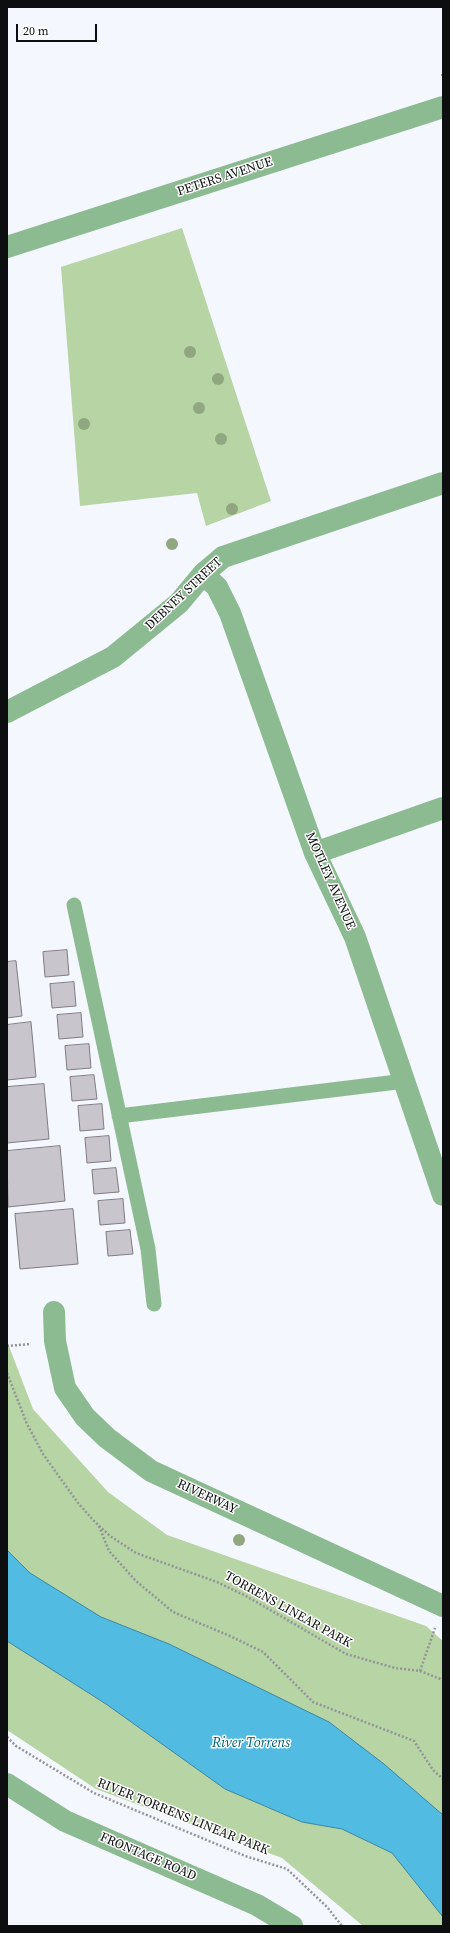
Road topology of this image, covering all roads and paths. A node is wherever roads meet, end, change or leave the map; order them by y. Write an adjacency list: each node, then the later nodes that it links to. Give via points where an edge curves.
1 (442, 74): 2 (path)
2 (443, 78)
3 (443, 107): 4 (street, PETERS AVENUE)
4 (7, 247)
5 (443, 483): 6 (street, DEBNEY STREET, via 241,550 223,557)
6 (203, 574): 7 (street, DEBNEY STREET, via 179,603 113,657); 9 (street, MOTLEY AVENUE, via 217,587 230,613)
7 (7, 712)
8 (443, 808): 9 (street)
9 (315, 853): 11 (street, MOTLEY AVENUE, via 355,937)
10 (74, 905): 12 (lane)
11 (405, 1082): 12 (lane); 13 (street, MOTLEY AVENUE)
12 (119, 1116): 14 (lane, via 148,1249)
13 (443, 1195)
14 (154, 1304)
15 (54, 1312): 18 (street, RIVERWAY, via 55,1341 65,1388 85,1417 107,1438 151,1471)
16 (7, 1373): 17 (path, TORRENS LINEAR PARK, via 43,1454 78,1503)
17 (99, 1526): 19 (path, TORRENS LINEAR PARK, via 136,1553 217,1582 277,1613 346,1654 395,1668); 22 (path, via 110,1551 136,1581 172,1612 263,1652 313,1702 414,1742 433,1770)
18 (440, 1613): 19 (path)
19 (420, 1671): 20 (path, TORRENS LINEAR PARK)
20 (443, 1680)
21 (7, 1737): 25 (path, RIVER TORRENS LINEAR PARK, via 16,1746 94,1793 245,1856 287,1869 327,1907)
22 (443, 1779)
23 (7, 1784): 24 (street, FRONTAGE ROAD, via 65,1821 257,1905)
24 (292, 1926)
25 (342, 1926)

